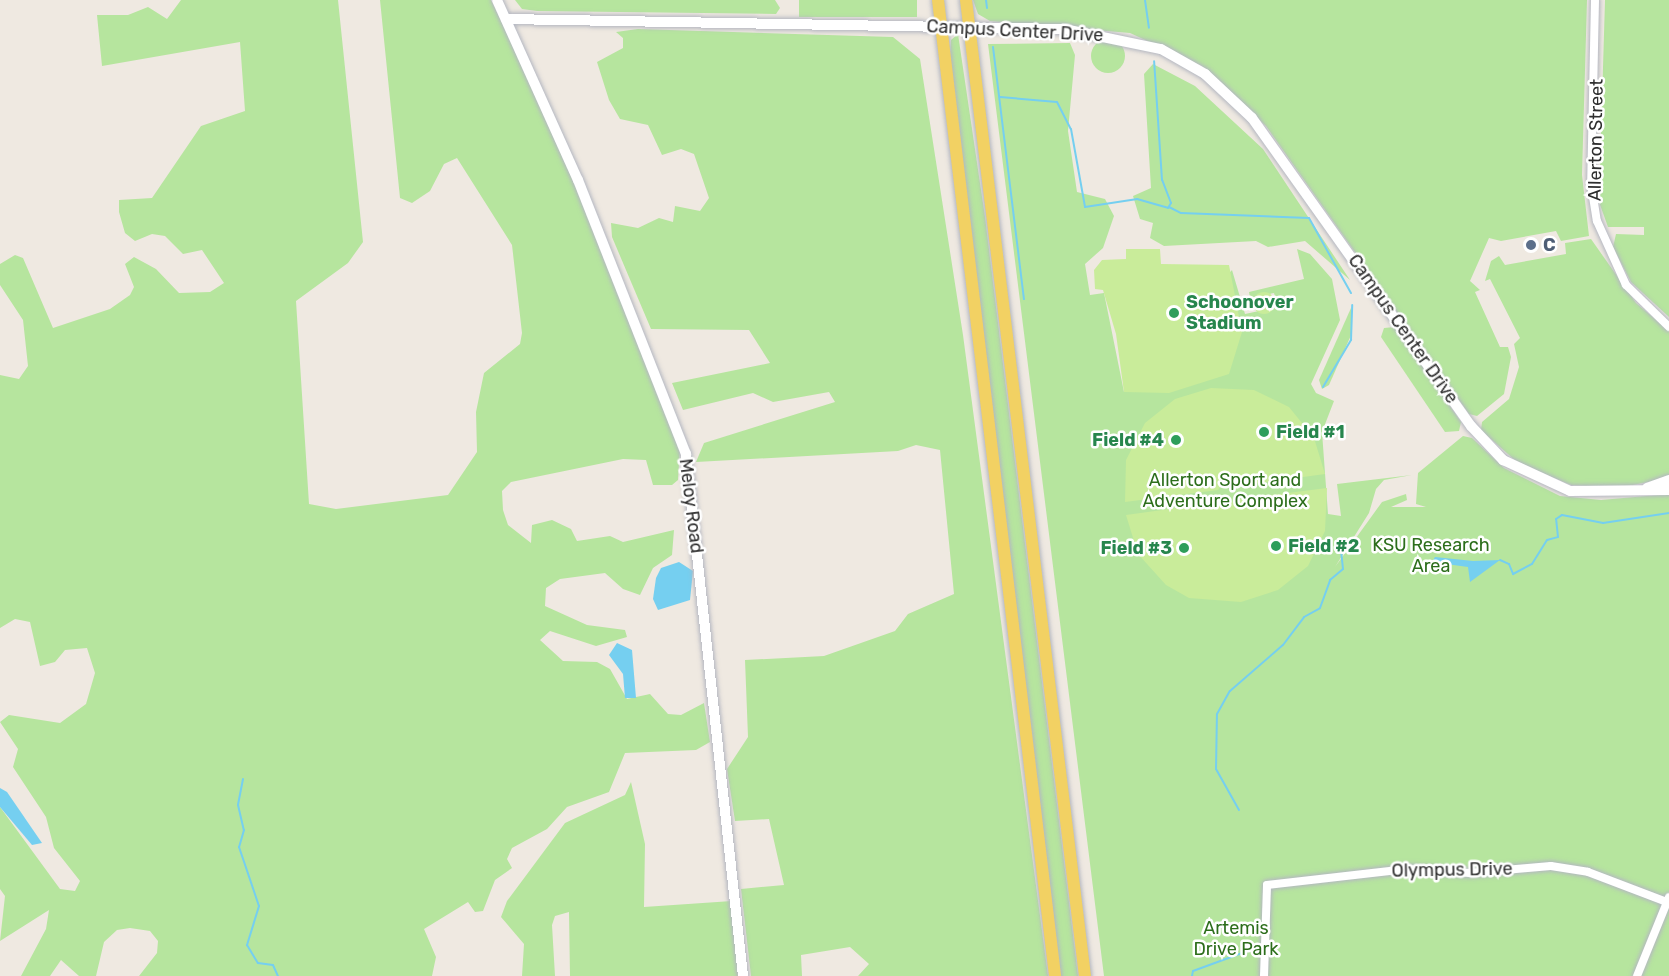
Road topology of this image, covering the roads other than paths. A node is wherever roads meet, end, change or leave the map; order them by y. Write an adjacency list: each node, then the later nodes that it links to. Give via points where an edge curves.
1 (497, 0): 5 (street, Meloy Road)
2 (938, 0): 6 (main road)
3 (966, 0): 7 (main road)
4 (1595, 0): 8 (street, Allerton Street, via 1592,184 1597,221 1626,285)
5 (506, 19): 6 (street, Campus Center Drive); 13 (street, Meloy Road, via 599,230 686,454)
6 (941, 27): 7 (street, Campus Center Drive); 14 (main road)
7 (969, 27): 10 (street, Campus Center Drive, via 1111,35 1161,49 1199,70 1267,135 1490,448 1519,472 1553,486 1598,495); 15 (main road)
8 (1669, 327)
9 (1669, 480): 10 (street, Campus Center Drive)
10 (1641, 490): 11 (street, Campus Center Drive)
11 (1669, 490)
12 (1668, 899): 16 (street, Olympus Drive, via 1591,873 1551,867 1470,873 1407,869 1267,885); 17 (street)
13 (743, 976)
14 (1055, 976)
15 (1085, 976)
16 (1264, 976)
17 (1637, 976)

